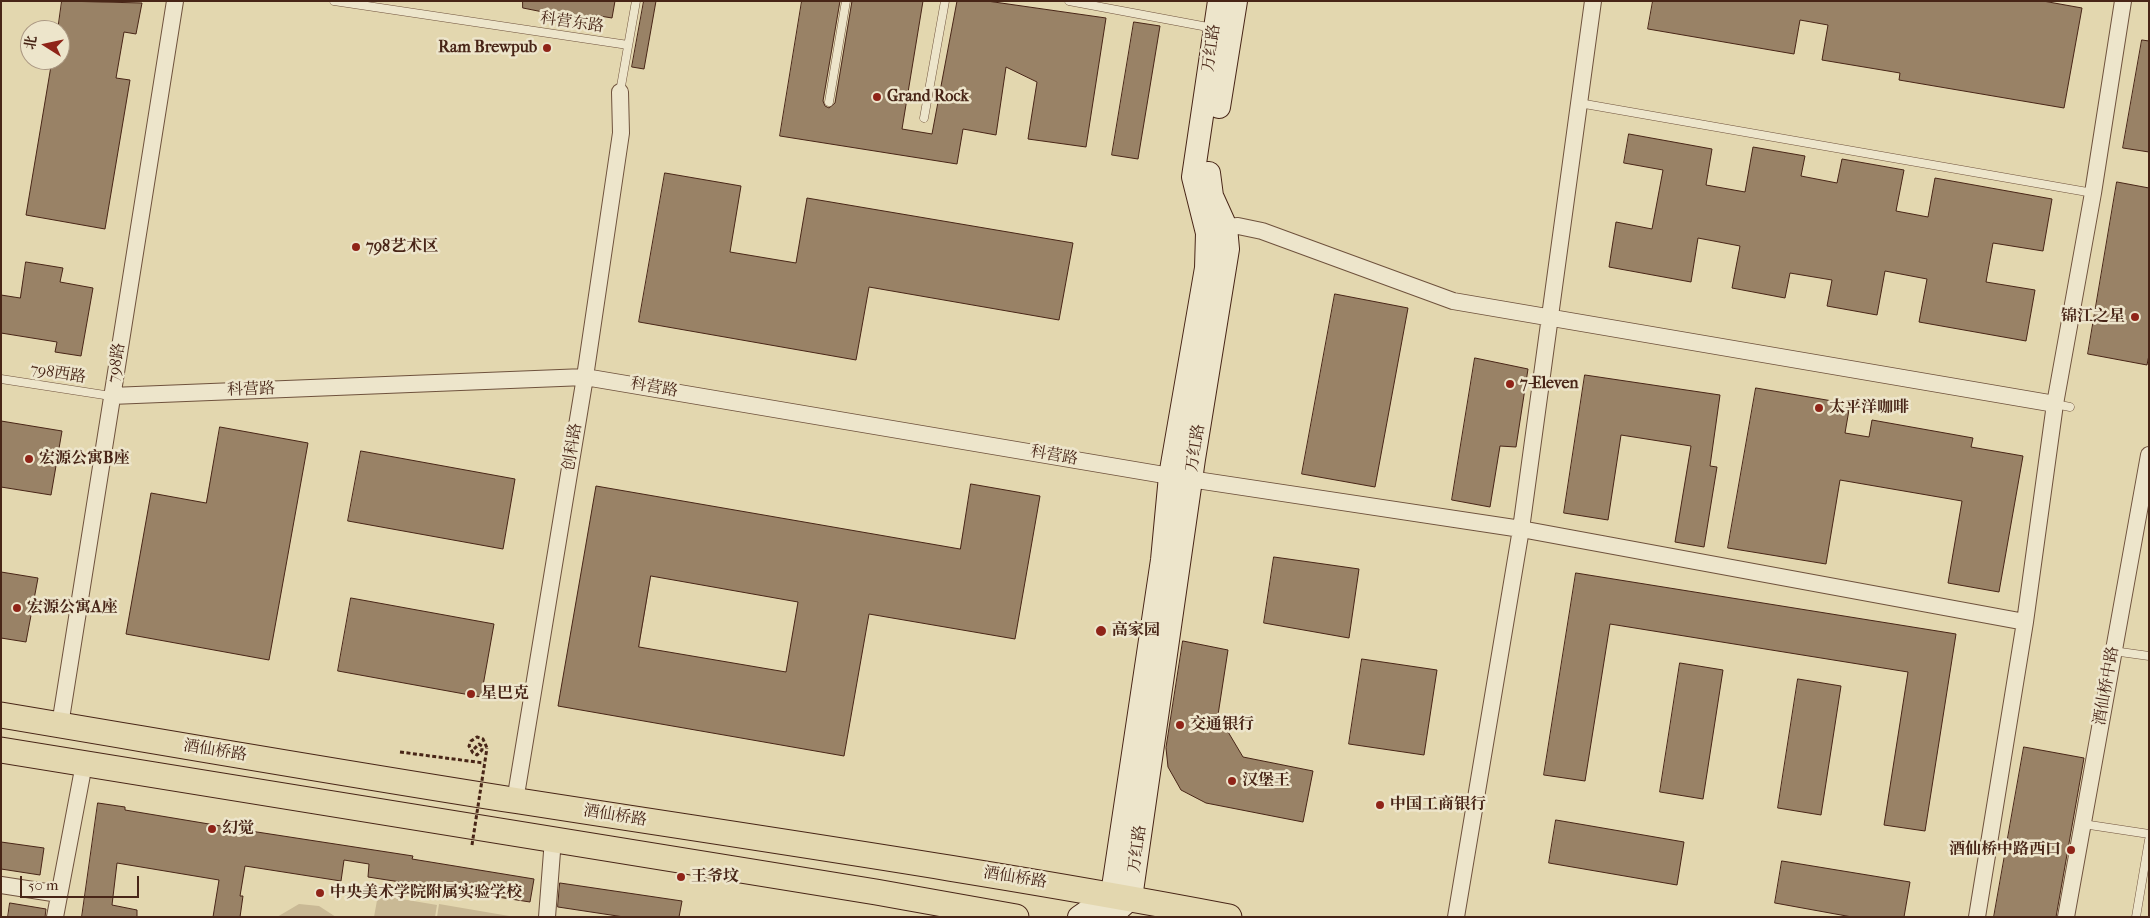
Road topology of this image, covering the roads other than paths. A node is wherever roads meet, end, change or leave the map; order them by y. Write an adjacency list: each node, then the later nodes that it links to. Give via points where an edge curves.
1 (175, 1): 22 (street, 798路)
2 (334, 1): 12 (lane, 科营东路)
3 (636, 1): 12 (lane)
4 (846, 1): 14 (lane)
5 (945, 1): 16 (lane)
6 (1069, 1): 11 (lane)
7 (1219, 1): 11 (street, 万红路)
8 (1236, 1): 18 (street, 万红路, via 1208,171 1212,196)
9 (1593, 1): 15 (street)
10 (2123, 1): 17 (street)
11 (1215, 28): 25 (street, 万红路, via 1193,177 1207,233 1206,268)
12 (628, 45): 13 (lane)
13 (620, 92): 20 (street, 创科路, via 621,133)
14 (829, 102)
15 (1579, 103): 17 (lane); 19 (street)
16 (924, 118)
17 (2093, 193): 23 (street)
18 (1226, 227): 19 (street, via 1238,226 1262,232 1454,302); 25 (street, 万红路, via 1228,250)
19 (1551, 319): 23 (street); 26 (street)
20 (585, 377): 22 (street, 科营路); 25 (street, 科营路); 34 (street, 创科路)
21 (1, 379): 22 (lane, 798西路)
22 (111, 396): 31 (street, 798路)
23 (2063, 406): 27 (street)
24 (2149, 455): 28 (street, 酒仙桥中路)
25 (1181, 478): 26 (street, 科营路); 41 (street, 万红路, via 1162,560)
26 (1521, 529): 27 (street, 科营路); 47 (street)
27 (2025, 622): 48 (street)
28 (2113, 651): 29 (lane); 35 (street, 酒仙桥中路)
29 (2149, 656)
30 (1, 715): 31 (main road, 酒仙桥路)
31 (60, 725): 34 (main road, 酒仙桥路)
32 (1, 750): 33 (main road, 酒仙桥路)
33 (84, 764): 37 (main road, 酒仙桥路); 40 (street)
34 (515, 801): 41 (main road, 酒仙桥路)
35 (2083, 824): 36 (lane); 49 (street, 酒仙桥中路)
36 (2149, 834)
37 (553, 839): 43 (street); 44 (main road, 酒仙桥路)
38 (2149, 840): 50 (lane)
39 (1, 885): 40 (street)
40 (59, 894): 42 (street)
41 (1118, 903): 45 (street); 46 (main road, 酒仙桥路)
42 (56, 917)
43 (547, 917)
44 (1016, 917)
45 (1079, 917)
46 (1229, 917)
47 (1456, 917)
48 (1977, 917)
49 (2066, 917)
50 (2136, 917)

